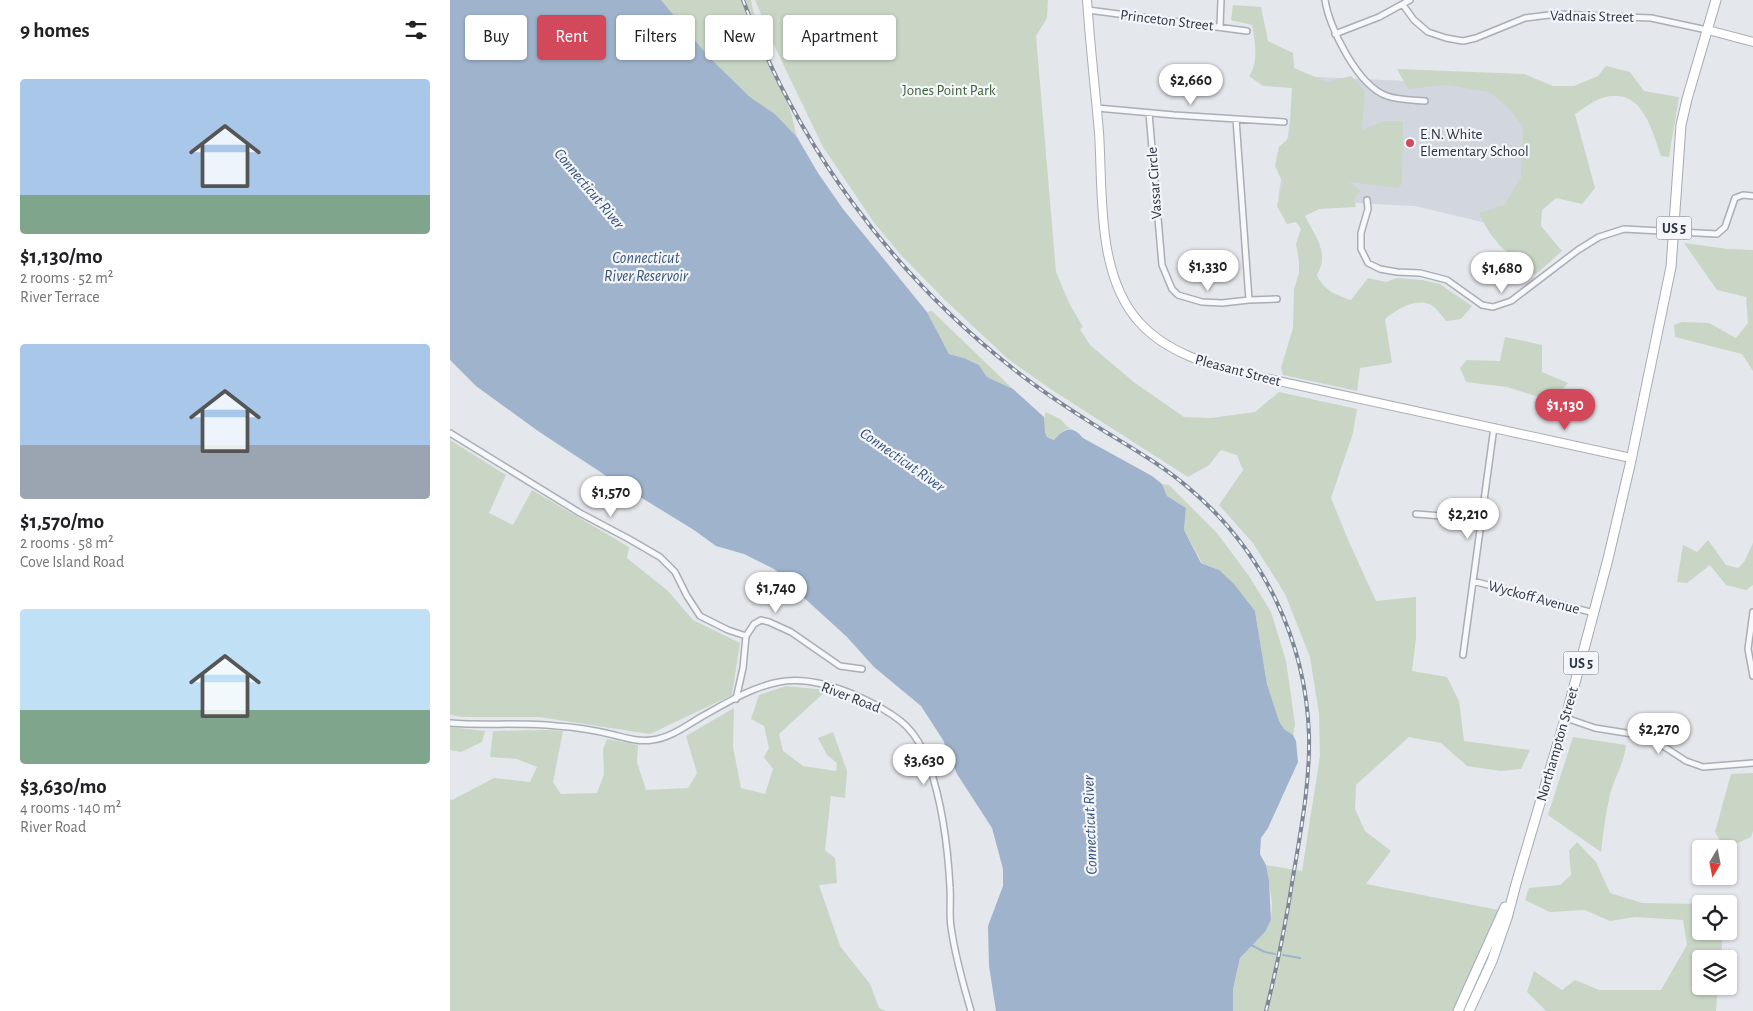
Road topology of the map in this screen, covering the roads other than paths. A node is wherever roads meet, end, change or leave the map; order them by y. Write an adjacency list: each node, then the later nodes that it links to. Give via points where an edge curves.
1 (1087, 0): 7 (street, Pleasant Street)
2 (1221, 0): 8 (street)
3 (1325, 0): 11 (street)
4 (1410, 0): 6 (street)
5 (1716, 0): 9 (main road, US 5)
6 (1403, 5): 9 (street, Vadnais Street, via 1428,32 1463,41 1525,18 1557,14 1651,18); 11 (street)
7 (1088, 10): 8 (street, Princeton Street); 14 (street, Pleasant Street)
8 (1220, 26): 10 (street, Princeton Street)
9 (1708, 30): 12 (street); 20 (main road, US 5, via 1681,125)
10 (1247, 31)
11 (1335, 34): 13 (street, via 1363,78 1376,91 1387,96)
12 (1753, 42)
13 (1425, 101)
14 (1097, 108): 15 (street); 23 (street, Pleasant Street, via 1108,257 1121,296 1139,322 1167,346 1246,374)
15 (1149, 113): 16 (street); 21 (street, Vassar Circle, via 1162,265 1172,289 1178,295 1202,302)
16 (1236, 119): 17 (street); 21 (street)
17 (1284, 122)
18 (1753, 196): 20 (street, via 1735,198 1725,227 1717,234)
19 (1367, 200): 20 (street, via 1361,249 1368,264 1380,269 1420,273 1447,280 1482,305 1493,307 1511,301 1600,237 1624,229)
20 (1674, 231): 25 (main road, US 5, via 1671,268)
21 (1249, 300): 22 (street, Vassar Circle)
22 (1277, 300)
23 (1494, 427): 25 (street, Pleasant Street); 27 (street)
24 (450, 433): 31 (street, via 660,558 675,572 700,616)
25 (1631, 458): 30 (main road, Northampton Street / US 5)
26 (1416, 514): 27 (street)
27 (1481, 519): 28 (street)
28 (1473, 581): 30 (street, Wyckoff Avenue); 32 (street)
29 (1753, 612): 34 (street, via 1748,648)
30 (1594, 613): 36 (main road, Northampton Street / US 5)
31 (746, 636): 33 (street, via 760,620 769,622 791,632 840,666); 35 (street)
32 (1463, 655)
33 (862, 669)
34 (1753, 676)
35 (736, 699): 37 (street, River Road, via 681,730 653,740 634,740 553,725); 40 (street, River Road, via 781,681 807,681 833,686 863,699 890,712 909,728 930,766 939,802 946,847 951,926)
36 (1566, 718): 38 (street, via 1594,728 1654,740 1686,761 1703,767); 39 (main road, Northampton Street / US 5)
37 (450, 723)
38 (1753, 763)
39 (1516, 884): 41 (main road, US 5); 42 (main road, US 5, via 1500,941)
40 (971, 1011)
41 (1458, 1011)
42 (1469, 1011)

